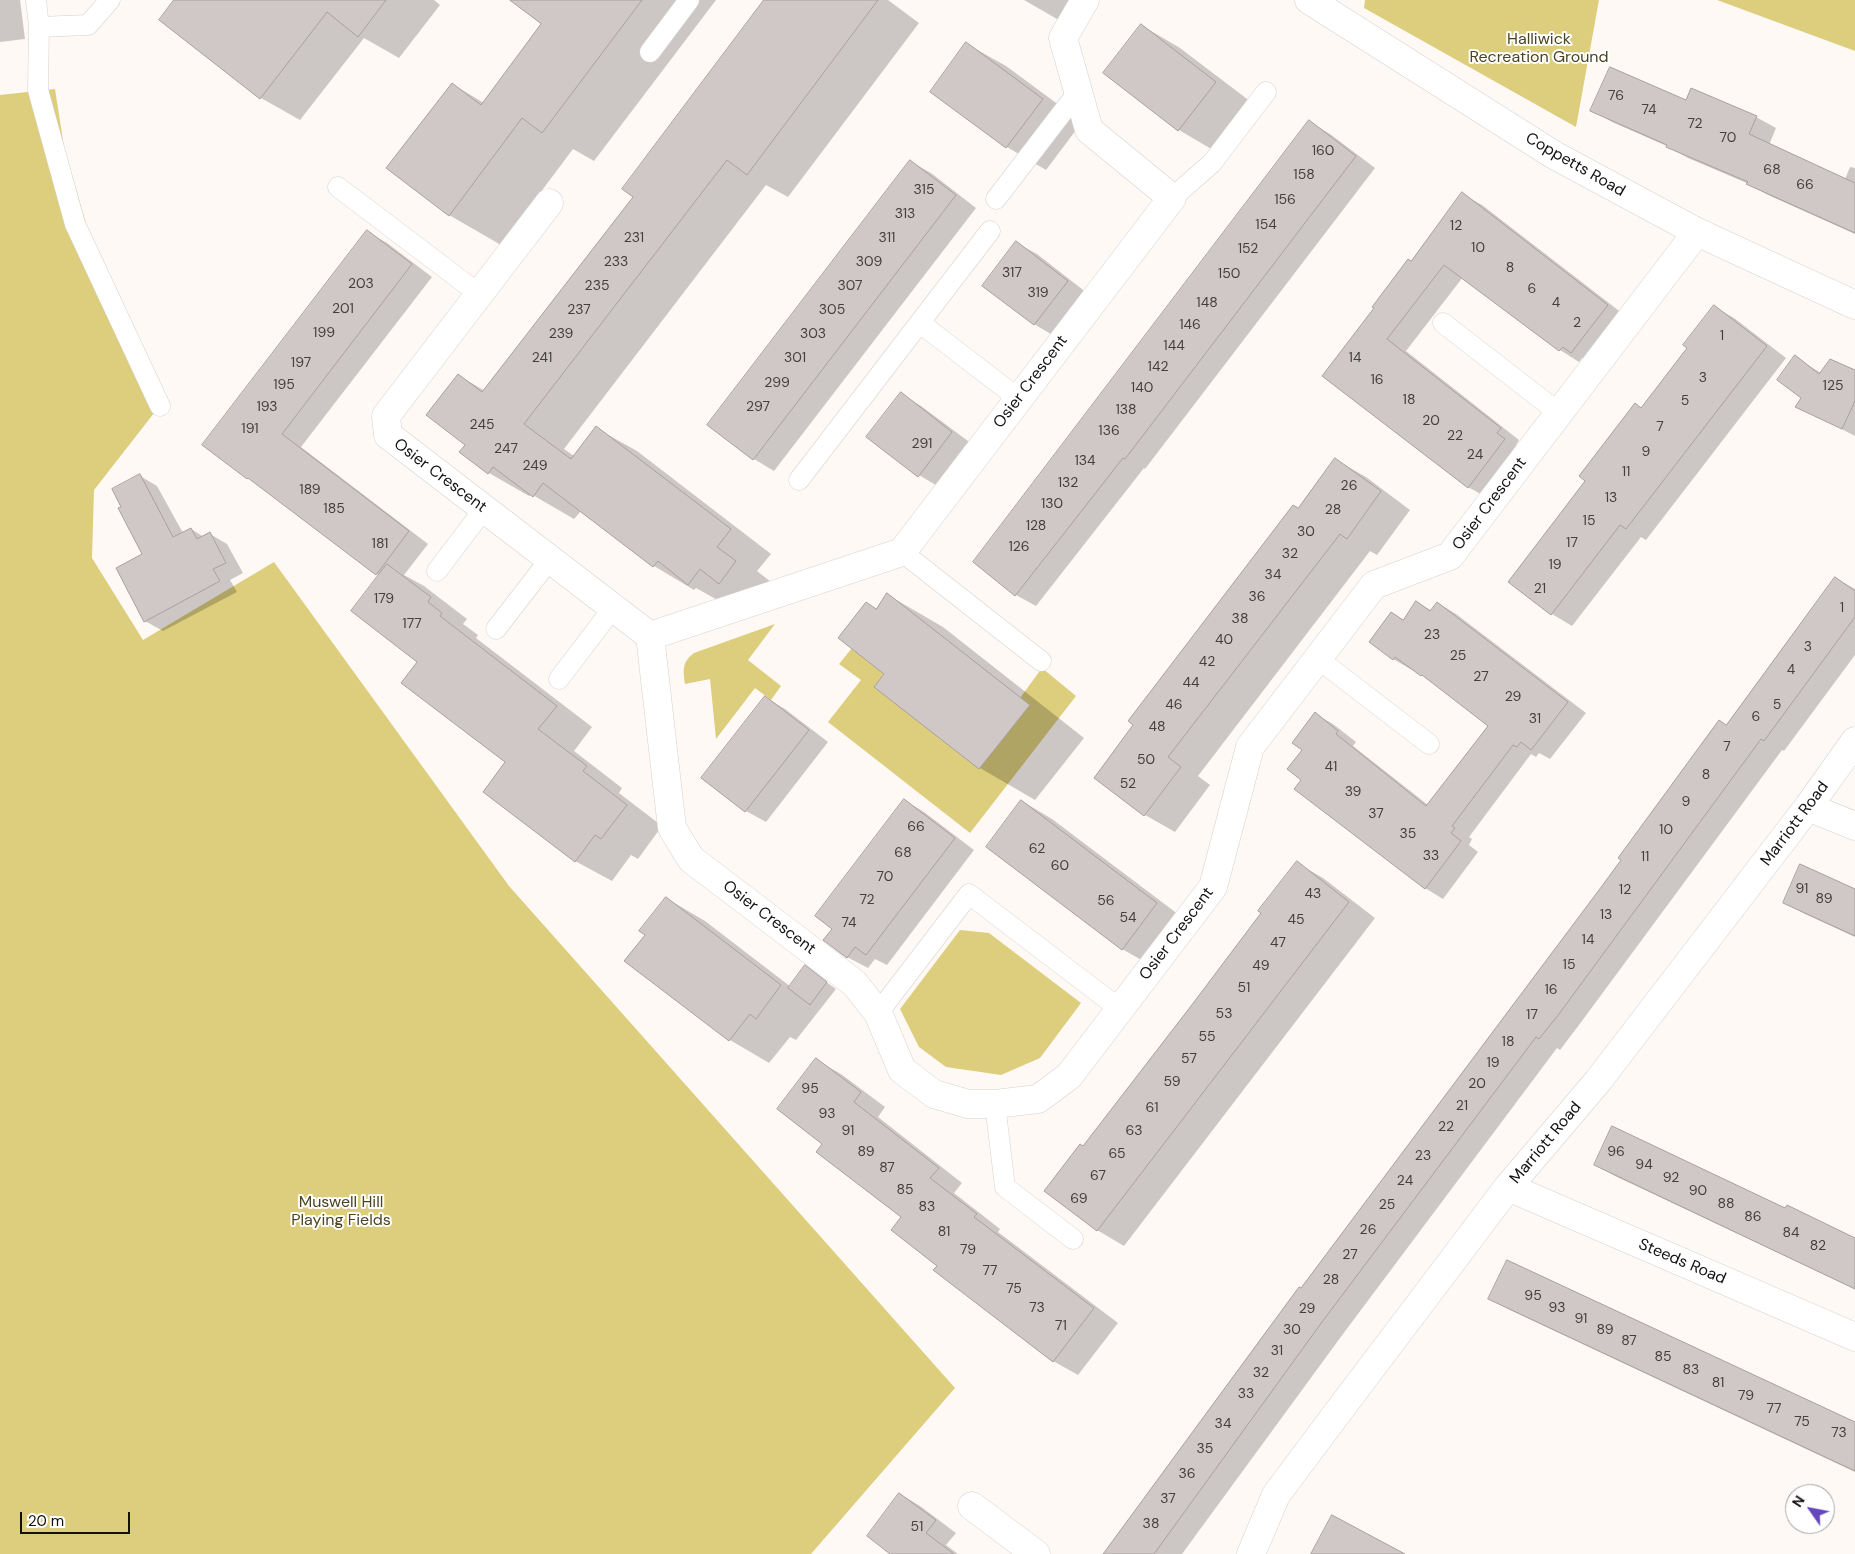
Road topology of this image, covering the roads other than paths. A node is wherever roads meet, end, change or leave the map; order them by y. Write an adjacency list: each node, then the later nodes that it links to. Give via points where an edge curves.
1 (36, 0): 6 (lane)
2 (110, 0): 6 (lane, via 88,25)
3 (689, 0): 7 (lane)
4 (1085, 0): 8 (street, via 1063,38)
5 (1309, 0): 15 (street, Coppetts Road, via 1554,155)
6 (39, 27): 21 (lane, via 38,90 75,224)
7 (650, 52)
8 (1078, 92): 11 (street, via 1088,130); 12 (lane)
9 (1266, 92): 11 (lane, via 1212,163)
10 (338, 187): 16 (lane)
11 (1172, 198): 20 (street, Osier Crescent)
12 (996, 199)
13 (549, 202): 16 (street, Osier Crescent)
14 (990, 231): 18 (lane)
15 (1697, 232): 17 (street, Coppetts Road); 22 (street, Osier Crescent)
16 (479, 294): 24 (street, Osier Crescent, via 386,416 388,436)
17 (1855, 305)
18 (920, 323): 20 (lane); 23 (lane)
19 (1443, 324): 22 (lane)
20 (1019, 399): 25 (street, Osier Crescent)
21 (160, 406)
22 (1560, 412): 31 (street, Osier Crescent, via 1450,556 1374,585)
23 (799, 480)
24 (484, 509): 26 (street, Osier Crescent); 27 (lane)
25 (902, 552): 30 (street); 32 (lane)
26 (550, 559): 28 (street, Osier Crescent); 29 (lane)
27 (437, 571)
28 (613, 608): 30 (street, Osier Crescent); 33 (lane)
29 (496, 629)
30 (650, 636): 39 (street, Osier Crescent, via 672,828 692,859 854,984)
31 (1318, 658): 35 (lane); 38 (street, Osier Crescent, via 1250,747 1213,887)
32 (1041, 661)
33 (559, 679)
34 (1855, 741): 36 (street, Marriott Road)
35 (1429, 744)
36 (1808, 807): 37 (street); 41 (street, Marriott Road, via 1598,1081)
37 (1855, 826)
38 (1120, 1009): 39 (lane, via 969,894); 40 (street, Osier Crescent, via 1069,1076 1038,1099)
39 (878, 1013): 40 (street, Osier Crescent, via 902,1070 934,1094 968,1104)
40 (995, 1104): 42 (lane, via 1006,1187)
41 (1508, 1187): 43 (street, Steeds Road); 46 (street, Marriott Road, via 1276,1495)
42 (1073, 1239)
43 (1855, 1337)
44 (972, 1506): 45 (street)
45 (1036, 1554)
46 (1251, 1554)

